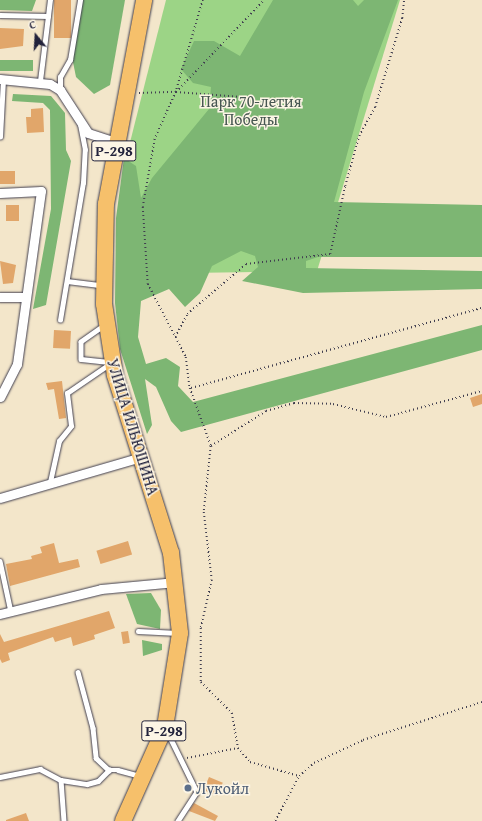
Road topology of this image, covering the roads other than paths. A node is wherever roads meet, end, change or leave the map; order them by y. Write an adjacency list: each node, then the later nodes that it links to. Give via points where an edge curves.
1 (50, 0): 5 (lane)
2 (80, 0): 8 (lane, via 70,60 60,77)
3 (144, 0): 12 (highway, УЛИЦА ИЛЬЮШИНА / Р-298)
4 (0, 15): 5 (lane)
5 (48, 16): 7 (lane)
6 (1, 80): 7 (street); 9 (lane)
7 (40, 81): 8 (street)
8 (60, 90): 10 (street)
9 (1, 105): 11 (lane)
10 (80, 125): 12 (street, via 88,133); 14 (lane, via 85,150 83,183)
11 (0, 137)
12 (116, 142): 15 (highway, УЛИЦА ИЛЬЮШИНА / Р-298, via 106,204)
13 (0, 193): 17 (street, via 40,191)
14 (67, 281): 15 (lane); 18 (lane)
15 (104, 285): 19 (highway, УЛИЦА ИЛЬЮШИНА / Р-298)
16 (0, 297): 17 (street)
17 (24, 297): 21 (street, via 17,364)
18 (60, 320)
19 (106, 324): 20 (highway, УЛИЦА ИЛЬЮШИНА / Р-298); 20 (lane, via 80,342 81,359)
20 (112, 362): 22 (highway, УЛИЦА ИЛЬЮШИНА / Р-298); 23 (lane, via 67,393 70,426 59,441)
21 (0, 397)
22 (141, 457): 23 (street); 26 (highway, УЛИЦА ИЛЬЮШИНА / Р-298, via 164,527)
23 (50, 482): 24 (street)
24 (0, 498)
25 (0, 561): 27 (lane)
26 (176, 582): 27 (street, via 101,589); 30 (highway, УЛИЦА ИЛЬЮШИНА / Р-298)
27 (11, 612): 28 (street)
28 (0, 614)
29 (138, 631): 30 (lane)
30 (180, 633): 32 (highway, УЛИЦА ИЛЬЮШИНА / Р-298)
31 (78, 672): 33 (lane, via 93,728 96,758)
32 (165, 727): 35 (highway, УЛИЦА ИЛЬЮШИНА / Р-298); 39 (lane, via 197,792)
33 (109, 770): 35 (lane); 36 (lane, via 98,780 88,784)
34 (0, 777): 36 (lane, via 40,769)
35 (145, 777): 38 (highway, УЛИЦА ИЛЬЮШИНА / Р-298)
36 (61, 780): 37 (lane)
37 (64, 821)
38 (123, 821)
39 (178, 821)

